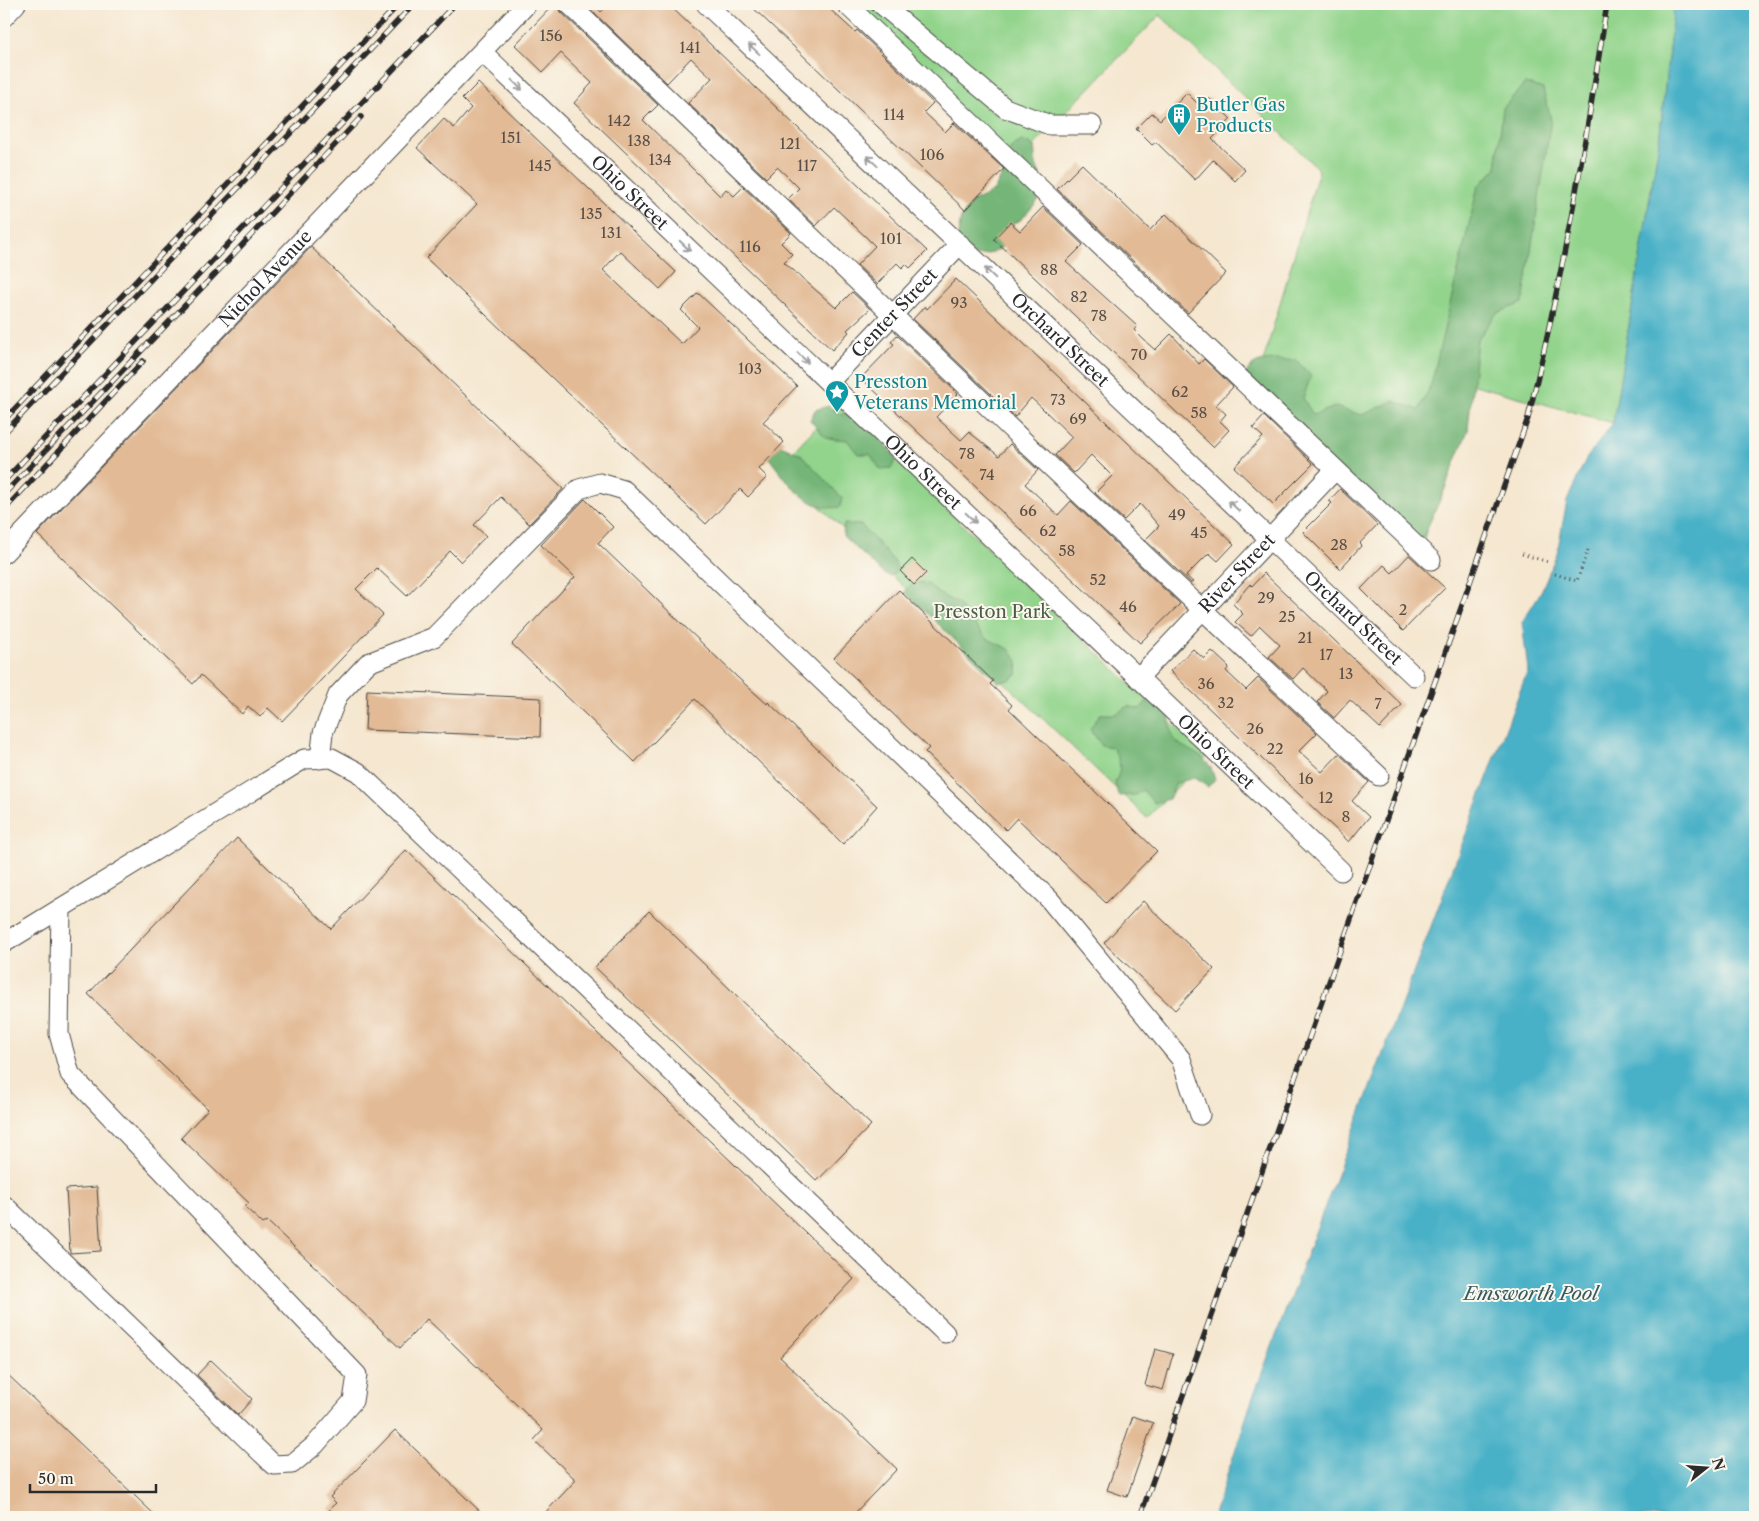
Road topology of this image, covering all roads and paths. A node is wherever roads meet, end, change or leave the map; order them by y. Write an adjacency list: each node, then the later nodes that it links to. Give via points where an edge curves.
1 (16, 4): 7 (street)
2 (527, 4): 8 (street, Nichol Avenue)
3 (569, 4): 11 (street)
4 (706, 4): 10 (street, Orchard Street, one-way to 4)
5 (846, 4): 13 (street)
6 (881, 4): 9 (street, via 1005,108 1050,125)
7 (4, 17)
8 (482, 52): 12 (street, Ohio Street, one-way to 12); 16 (street, Nichol Avenue)
9 (1092, 126)
10 (960, 244): 11 (street, Center Street); 14 (street, Orchard Street, one-way to 10)
11 (893, 316): 12 (street, Center Street); 21 (street)
12 (829, 382): 23 (street, Ohio Street, one-way to 23)
13 (1335, 470): 14 (street, River Street); 18 (street)
14 (1269, 540): 21 (street, River Street); 22 (street, Orchard Street)
15 (1589, 547): 20 (path, via 1578,581)
16 (4, 553)
17 (1522, 554): 19 (path)
18 (1431, 560)
19 (1548, 562)
20 (1555, 574)
21 (1202, 610): 23 (street, River Street); 25 (street)
22 (1414, 676)
23 (1138, 678): 26 (street, Ohio Street)
24 (320, 758): 27 (street, via 304,759); 29 (street, via 323,733 338,695 368,663 434,637 579,489 600,483 624,490 1049,899 1182,1059); 31 (street, via 332,758 358,772)
25 (1379, 776)
26 (1341, 871)
27 (61, 908): 28 (street); 30 (street, via 59,1034 70,1074 357,1375 353,1401 315,1446 292,1464 274,1465)
28 (4, 943)
29 (1200, 1115)
30 (4, 1205)
31 (945, 1333)

